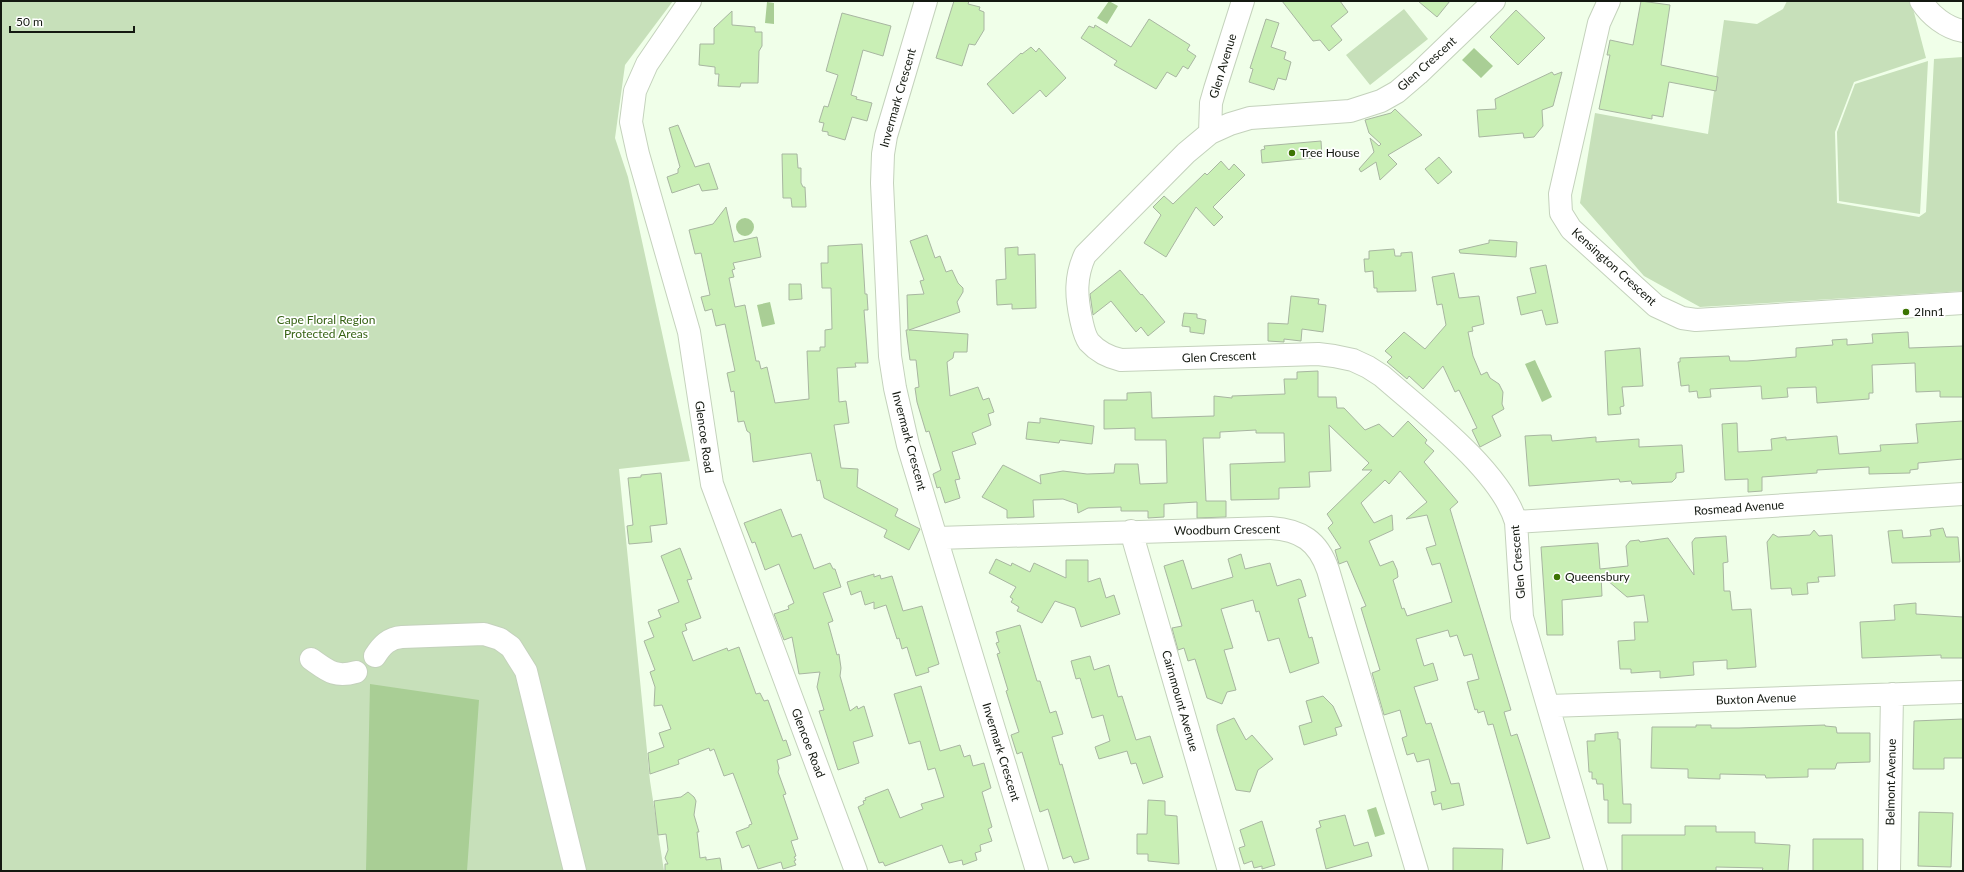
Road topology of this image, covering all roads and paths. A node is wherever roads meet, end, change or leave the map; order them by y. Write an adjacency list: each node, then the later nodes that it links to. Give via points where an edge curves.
1 (690, 1): 21 (street, Glencoe Road, via 646,64 635,90 631,122 689,332 712,484)
2 (926, 1): 13 (street, Invermark Crescent, via 886,136 882,154 882,183 890,356 908,445)
3 (1243, 1): 8 (street, Glen Avenue, via 1211,103)
4 (1494, 1): 8 (street, Glen Crescent, via 1418,74 1381,101 1350,111 1250,118)
5 (1609, 1): 9 (street, Kensington Crescent, via 1599,23 1559,204 1561,213 1571,229 1645,298 1668,313 1696,320)
6 (1921, 1): 7 (street, via 1940,21)
7 (1963, 31)
8 (1210, 133): 11 (street, Glen Crescent, via 1186,153 1085,255 1077,283 1077,300 1088,341 1108,356 1121,360 1303,354 1353,360 1382,376 1464,449 1500,490)
9 (1963, 303)
10 (1963, 494): 11 (street, Rosmead Avenue)
11 (1516, 522): 19 (street, Glen Crescent, via 1522,617)
12 (1131, 531): 13 (street, Woodburn Crescent); 23 (street, Cairnmount Avenue); 24 (street, Woodburn Crescent, via 1285,529 1298,533 1316,547 1328,570)
13 (937, 538): 22 (street, Invermark Crescent)
14 (375, 656): 20 (street, via 382,646 393,638 402,636 484,634 500,639 511,647 526,671)
15 (310, 659): 16 (street, via 339,675)
16 (356, 672)
17 (1963, 692): 18 (street, Buxton Avenue)
18 (1892, 694): 19 (street, Buxton Avenue); 26 (street, Belmont Avenue)
19 (1549, 706): 25 (street, Glen Crescent)
20 (575, 871)
21 (856, 871)
22 (1037, 871)
23 (1229, 871)
24 (1417, 871)
25 (1596, 871)
26 (1889, 871)

